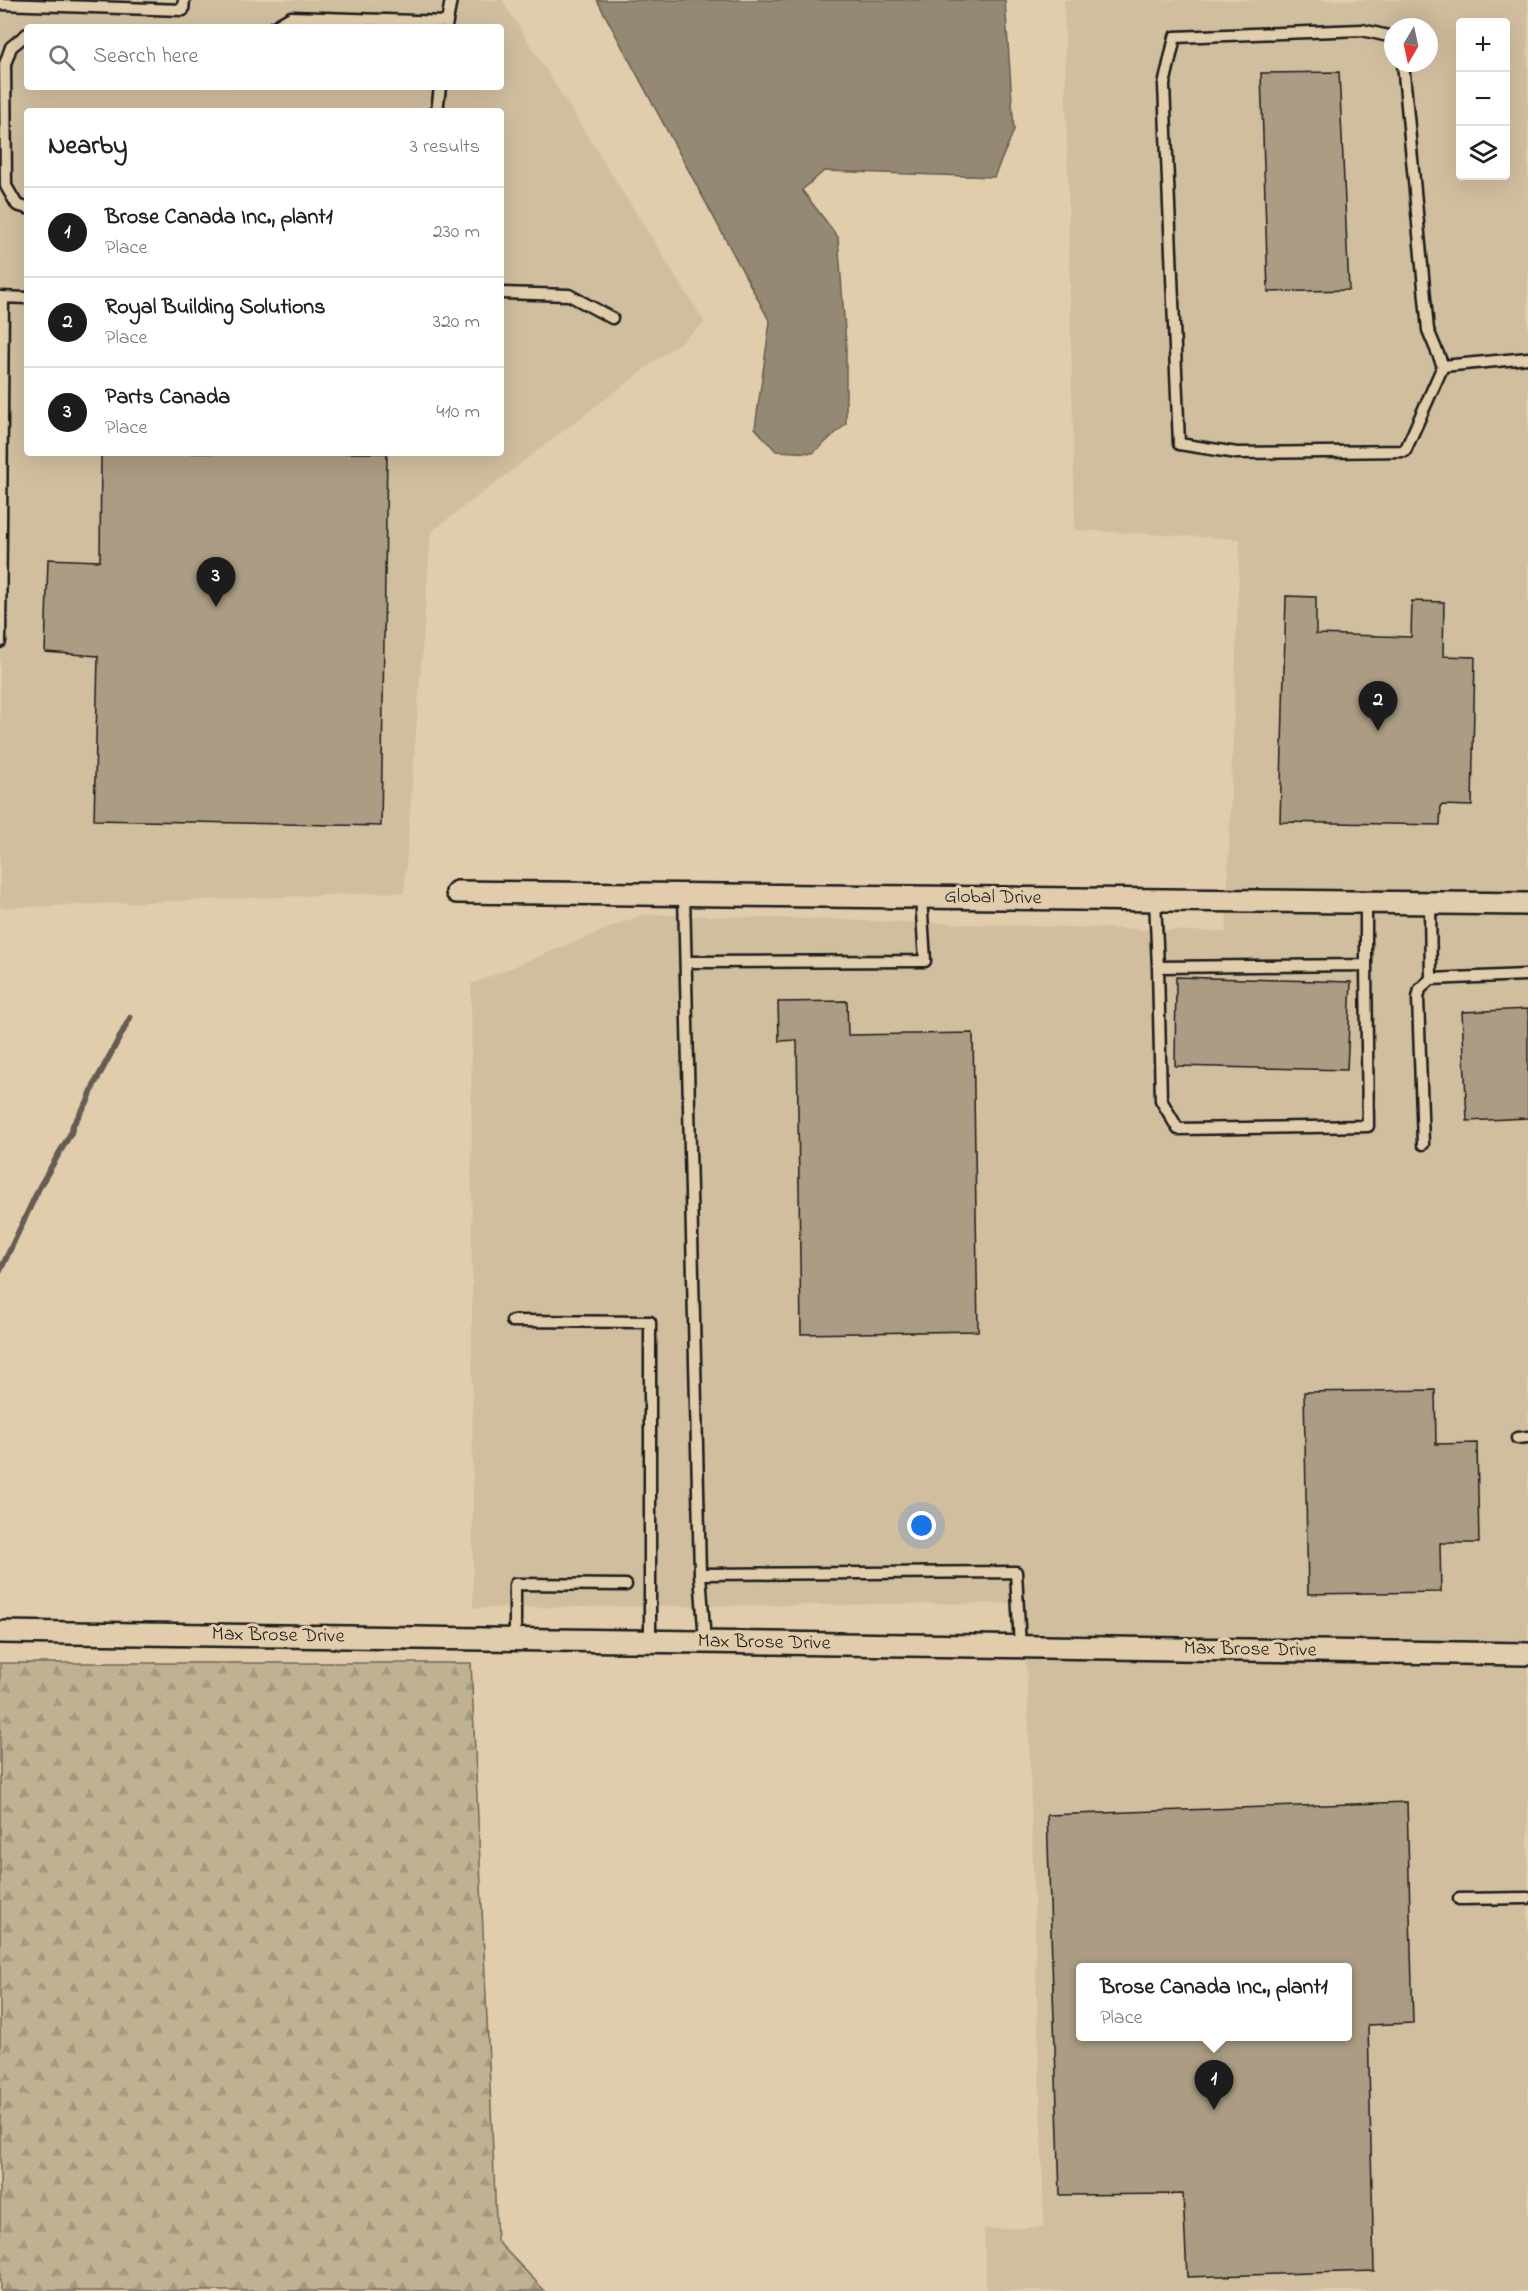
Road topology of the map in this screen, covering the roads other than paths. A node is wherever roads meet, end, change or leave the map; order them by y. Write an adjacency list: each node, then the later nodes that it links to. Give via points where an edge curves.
1 (184, 0): 3 (lane, via 183,10)
2 (451, 0): 6 (lane)
3 (0, 4)
4 (279, 24): 5 (lane, via 291,17)
5 (428, 24)
6 (447, 24)
7 (1384, 35): 19 (lane, via 1362,30 1175,37 1164,85 1179,444 1237,453 1405,451)
8 (24, 36): 12 (lane, via 11,47 5,64 6,186 17,205)
9 (1404, 72): 19 (lane, via 1428,330)
10 (440, 90): 11 (lane)
11 (437, 108)
12 (24, 207)
13 (504, 293): 16 (lane, via 569,295)
14 (2, 298): 15 (lane); 17 (lane)
15 (24, 298)
16 (612, 318)
17 (1, 353): 20 (lane)
18 (1528, 358): 19 (lane)
19 (1443, 366)
20 (0, 642)
21 (457, 892): 22 (street, Global Drive)
22 (684, 895): 23 (street, Global Drive); 28 (lane)
23 (921, 897): 24 (street, Global Drive); 28 (lane, via 925,961)
24 (1155, 900): 25 (street, Global Drive); 30 (lane)
25 (1366, 902): 26 (street, Global Drive); 29 (lane)
26 (1430, 904): 27 (street, Global Drive); 32 (lane)
27 (1528, 904)
28 (686, 962): 35 (lane)
29 (1366, 965): 30 (lane); 30 (lane, via 1368,1126 1178,1129 1161,1100)
30 (1158, 967)
31 (1525, 975): 32 (lane)
32 (1431, 979): 33 (lane, via 1420,989 1418,998)
33 (1423, 1144)
34 (512, 1320): 39 (lane, via 650,1322)
35 (700, 1574): 40 (lane); 41 (lane, via 1016,1572)
36 (626, 1586): 38 (lane, via 515,1584)
37 (0, 1632): 38 (street, Max Brose Drive)
38 (515, 1640): 39 (street, Max Brose Drive)
39 (650, 1641): 40 (street, Max Brose Drive)
40 (705, 1642): 41 (street, Max Brose Drive)
41 (1020, 1647): 42 (street, Max Brose Drive)
42 (1528, 1654)
43 (1528, 1898): 44 (lane)
44 (1459, 1899)

